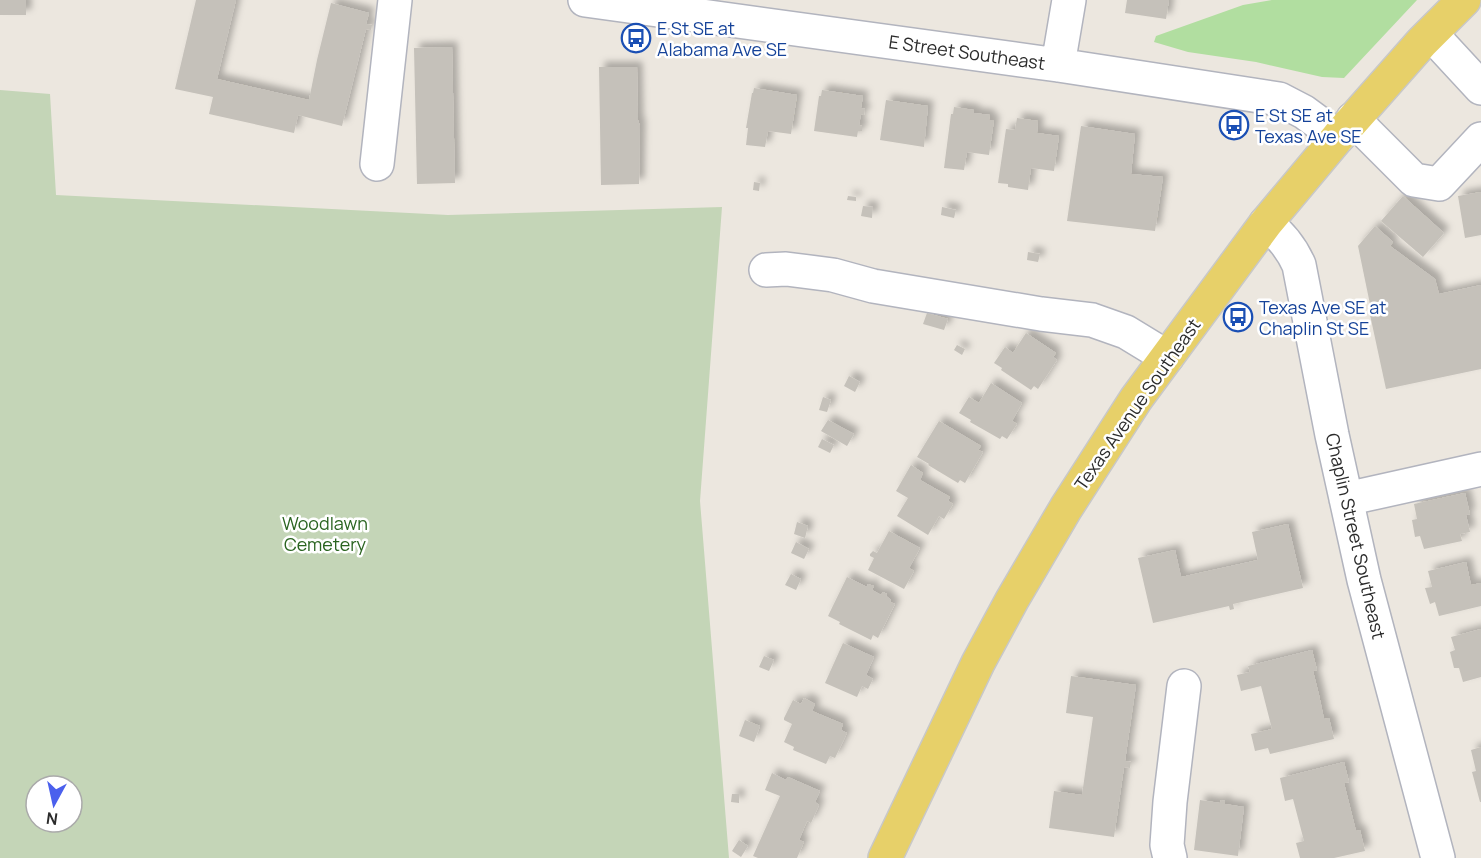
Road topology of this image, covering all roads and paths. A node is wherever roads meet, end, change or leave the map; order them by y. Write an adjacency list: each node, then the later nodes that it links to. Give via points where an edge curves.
1 (395, 0): 12 (street)
2 (585, 0): 8 (street, E Street Southeast)
3 (1069, 0): 8 (street)
4 (1464, 0): 7 (main road, Texas Avenue Southeast)
5 (1478, 0): 6 (street)
6 (1481, 3)
7 (1431, 34): 9 (street); 10 (main road, Texas Avenue Southeast)
8 (1058, 65): 10 (street, E Street Southeast, via 1279,99)
9 (1481, 88)
10 (1346, 128): 11 (street, E Street Southeast, via 1414,180 1439,184); 13 (main road, Texas Avenue Southeast)
11 (1481, 139)
12 (377, 164)
13 (1266, 223): 15 (main road, Texas Avenue Southeast); 17 (street, Chaplin Street Southeast, via 1280,234 1299,265)
14 (766, 270): 15 (street, via 833,275 873,286 1092,320 1125,332)
15 (1167, 357): 19 (main road, Texas Avenue Southeast, via 1110,438 1012,600)
16 (1481, 469): 17 (street)
17 (1346, 499): 21 (street, Chaplin Street Southeast)
18 (1184, 686): 20 (street, via 1170,802)
19 (885, 858)
20 (1170, 858)
21 (1437, 858)

